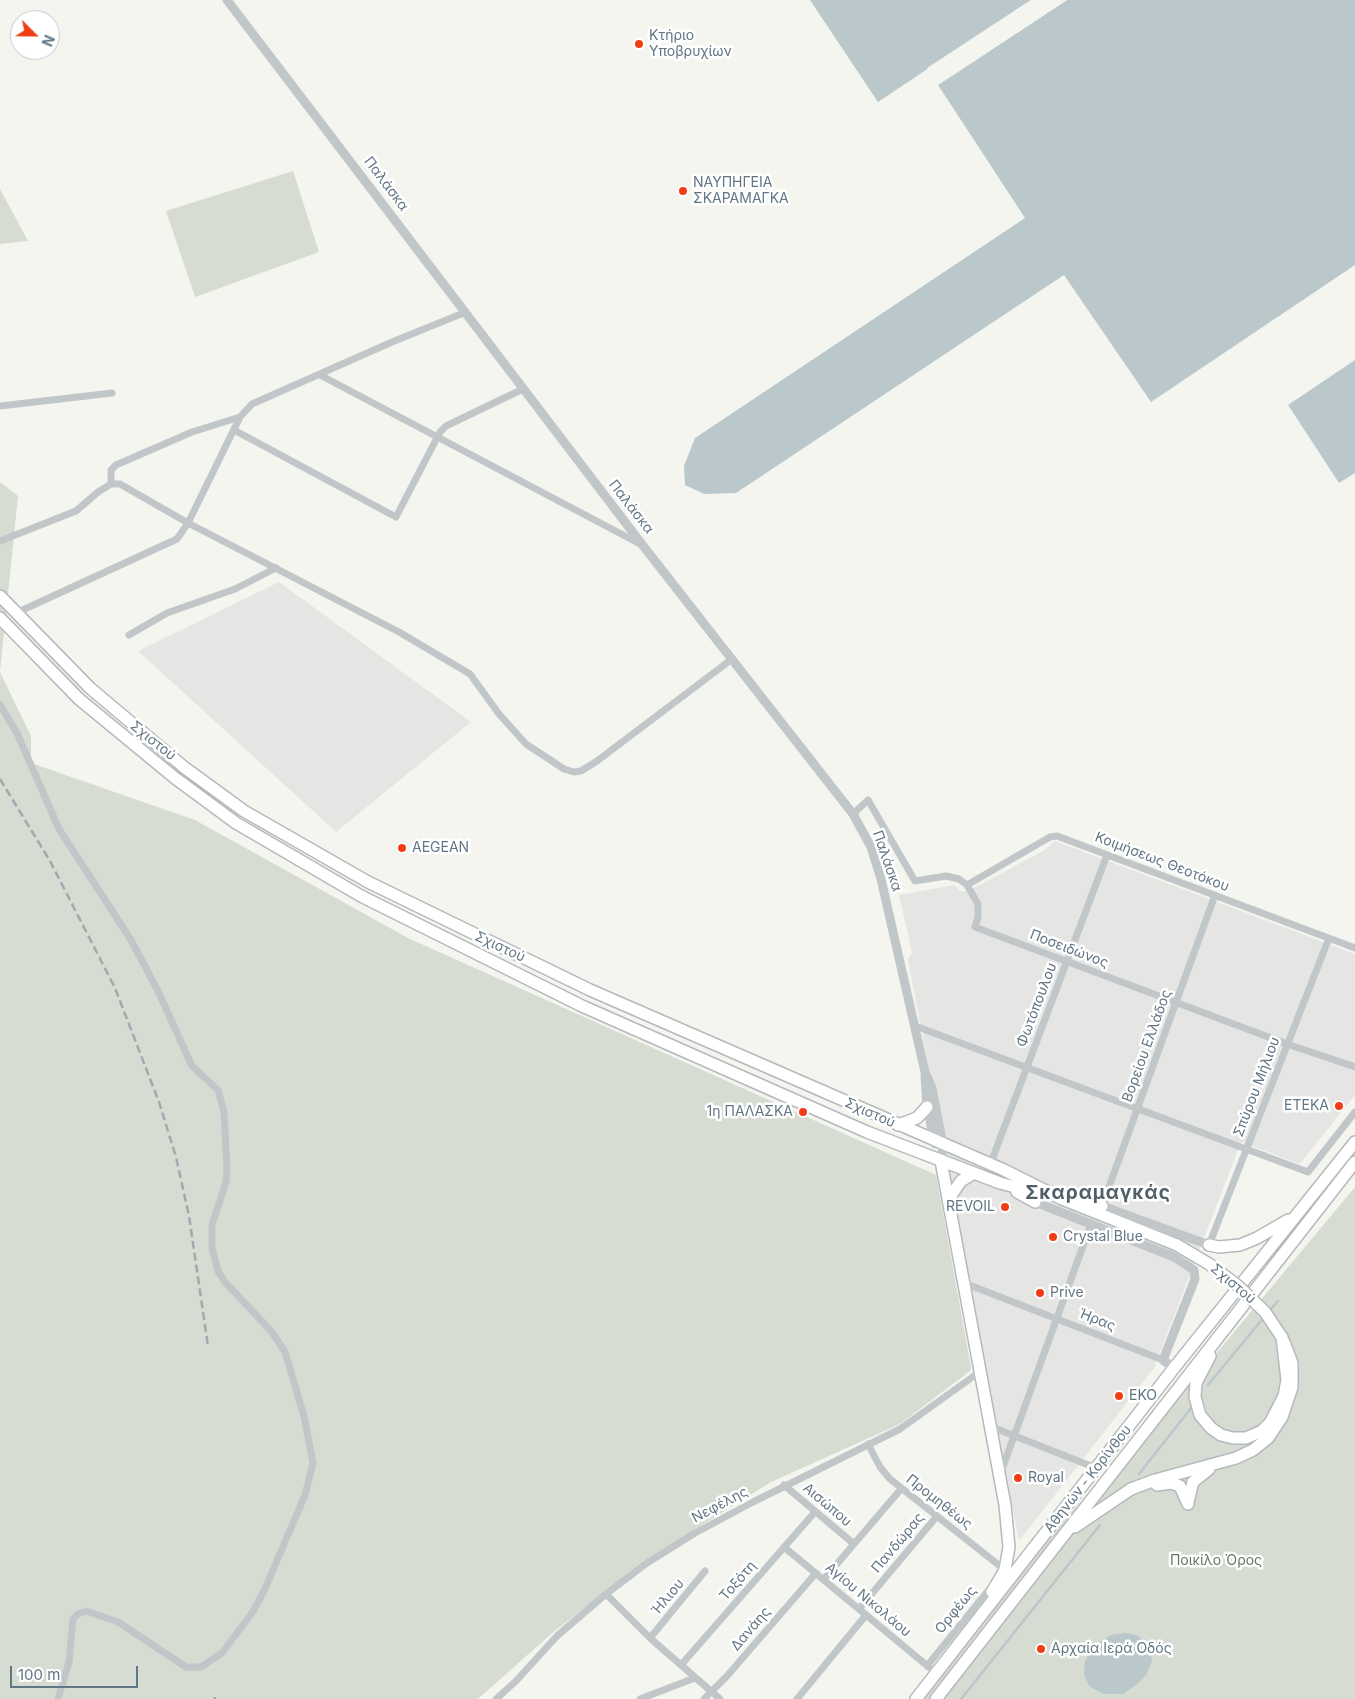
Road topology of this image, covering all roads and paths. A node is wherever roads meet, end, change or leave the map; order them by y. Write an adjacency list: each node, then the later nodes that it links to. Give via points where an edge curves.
1 (227, 0): 2 (street, Παλάσκα)
2 (466, 312): 3 (street); 4 (street, Παλάσκα)
3 (320, 375): 7 (street, via 252,404); 9 (street)
4 (523, 389): 9 (street, via 446,426); 13 (street, Παλάσκα)
5 (112, 393): 6 (street)
6 (0, 406)
7 (240, 418): 8 (street); 10 (street, via 192,432 116,465 110,470)
8 (234, 430): 9 (street, via 396,517); 11 (street)
9 (437, 438): 13 (street)
10 (111, 484): 11 (street, via 120,484); 12 (street, via 76,511)
11 (188, 523): 14 (street); 16 (street, via 177,539)
12 (0, 541)
13 (644, 547): 19 (street, Παλάσκα)
14 (276, 568): 18 (street, via 235,589 167,614); 19 (street, via 470,674 526,744 574,772 597,762)
15 (0, 596): 16 (main road, Σχιστού)
16 (16, 613): 37 (main road, Σχιστού, via 90,688 154,743 244,811 288,837 368,882 590,990)
17 (0, 618): 41 (main road, Σχιστού, via 79,699 145,755 236,823 314,870 582,1006 867,1132)
18 (129, 636)
19 (732, 659): 21 (street, Παλάσκα)
20 (0, 705): 88 (street, via 17,733 64,836 138,954 192,1066 218,1090 224,1112 227,1169 212,1225 213,1254 225,1282 272,1332 285,1352 304,1416 313,1463 306,1495 264,1591 222,1653 201,1667 186,1667 118,1622 86,1612 78,1614 73,1619 69,1662)
21 (853, 814): 23 (street, via 868,800 915,881 946,876); 29 (street, Παλάσκα, via 871,847 879,872)
22 (1107, 855): 23 (street, Κοιμήσεως Θεοτόκου, via 1052,836); 24 (street, Κοιμήσεως Θεοτόκου); 27 (street, Φωτόπουλου)
23 (967, 885): 27 (street, Ποσειδώνος, via 978,904 975,927)
24 (1215, 895): 25 (street, Κοιμήσεως Θεοτόκου); 28 (street, Βορείου Ελλάδος)
25 (1329, 938): 26 (street, Κοιμήσεως Θεοτόκου); 30 (street, Σπύρου Μήλιου)
26 (1355, 948)
27 (1067, 961): 28 (street, Ποσειδώνος); 32 (street, Φωτόπουλου)
28 (1176, 1002): 30 (street, Ποσειδώνος); 35 (street, Βορείου Ελλάδος)
29 (915, 1026): 32 (street); 33 (street, Παλάσκα)
30 (1287, 1044): 31 (street, Ποσειδώνος); 40 (street, Σπύρου Μήλιου)
31 (1355, 1067)
32 (1026, 1068): 35 (street); 43 (street, Φωτόπουλου)
33 (925, 1072): 34 (street, Παλάσκα); 39 (street, Παλάσκα, via 932,1088)
34 (926, 1107): 37 (main road, via 917,1118); 39 (street, Παλάσκα)
35 (1137, 1110): 40 (street); 50 (street, Βορείου Ελλάδος)
36 (1355, 1112): 40 (street, via 1308,1172)
37 (898, 1125): 39 (main road, Σχιστού)
38 (1355, 1142): 51 (main road, Αθηνών - Κορίνθου)
39 (938, 1143): 41 (street, Παλάσκα); 43 (main road, Σχιστού)
40 (1246, 1151): 53 (street, Σπύρου Μήλιου)
41 (941, 1161): 45 (main road, Σχιστού); 48 (main road)
42 (1355, 1162): 56 (main road, Αθηνών - Κορίνθου)
43 (990, 1165): 44 (main road, Σχιστού)
44 (1004, 1170): 47 (main road, Σχιστού); 50 (main road)
45 (974, 1173): 46 (main road, Σχιστού); 48 (main road, via 961,1181)
46 (1000, 1183): 47 (main road, Σχιστού); 49 (main road)
47 (1062, 1199): 57 (main road, Σχιστού, bridge, via 1177,1245 1209,1264 1265,1312)
48 (948, 1200): 54 (main road)
49 (1035, 1202): 52 (street, Σχιστού)
50 (1102, 1206): 53 (street, Σχιστού)
51 (1295, 1216): 53 (main road, via 1240,1245); 59 (main road, Αθηνών - Κορίνθου)
52 (1091, 1224): 55 (street); 58 (street, Σχιστού, via 1174,1257 1194,1270 1195,1279)
53 (1209, 1245)
54 (964, 1284): 55 (street, Ήρας); 60 (main road)
55 (1056, 1318): 58 (street, Ήρας); 62 (street)
56 (1230, 1320): 57 (main road, via 1202,1370 1195,1390 1200,1415 1221,1435 1246,1438 1262,1431 1273,1419 1286,1386); 72 (main road, Αθηνών - Κορίνθου)
57 (1282, 1336): 64 (main road, via 1290,1357 1292,1380 1278,1425 1253,1450)
58 (1163, 1360): 59 (street, Ήρας)
59 (1174, 1368): 65 (main road, Αθηνών - Κορίνθου)
60 (981, 1370): 61 (main road); 63 (street, Νεφέλης, via 917,1419)
61 (992, 1427): 62 (street); 66 (main road)
62 (1012, 1435): 65 (street); 66 (street)
63 (868, 1444): 67 (street, Νεφέλης); 68 (street, Προμηθέως, via 880,1467)
64 (1214, 1466): 69 (main road); 69 (main road, via 1193,1482 1188,1504 1182,1489 1175,1484)
65 (1096, 1468): 82 (main road, Αθηνών - Κορίνθου)
66 (1000, 1474): 75 (main road, via 1009,1532)
67 (784, 1485): 70 (street, Αισώπου); 79 (street, Νεφέλης, via 695,1532)
68 (901, 1489): 71 (street, Προμηθέως); 73 (street)
69 (1131, 1489): 72 (main road)
70 (814, 1513): 73 (street, Αισώπου); 74 (street, Τοξότη)
71 (937, 1516): 75 (street, Προμηθέως); 80 (street, Πανδώρας)
72 (1065, 1533): 95 (main road, Αθηνών - Κορίνθου)
73 (854, 1544): 78 (street)
74 (784, 1546): 77 (street, Αγίου Νικολάου); 84 (street, Τοξότη)
75 (1005, 1570): 82 (main road); 85 (street, Ορφέως)
76 (705, 1571): 83 (street, Ήλιου)
77 (816, 1573): 78 (street, Αγίου Νικολάου); 87 (street, Δανάης)
78 (824, 1580): 80 (street, Αγίου Νικολάου)
79 (606, 1594): 83 (street); 89 (street, Νεφέλης, via 557,1636)
80 (859, 1609): 81 (street, Αγίου Νικολάου)
81 (866, 1615): 85 (street, Αγίου Νικολάου); 93 (street)
82 (967, 1633): 85 (main road, Αθηνών - Κορίνθου)
83 (650, 1638): 84 (street)
84 (681, 1665): 86 (street)
85 (932, 1669): 94 (main road, Αθηνών - Κορίνθου)
86 (696, 1678): 87 (street); 90 (street)
87 (711, 1691): 91 (street, Δανάης); 92 (street)
88 (58, 1699)
89 (496, 1699)
90 (640, 1699)
91 (704, 1699)
92 (720, 1699)
93 (796, 1699)
94 (916, 1699)
95 (936, 1699)

